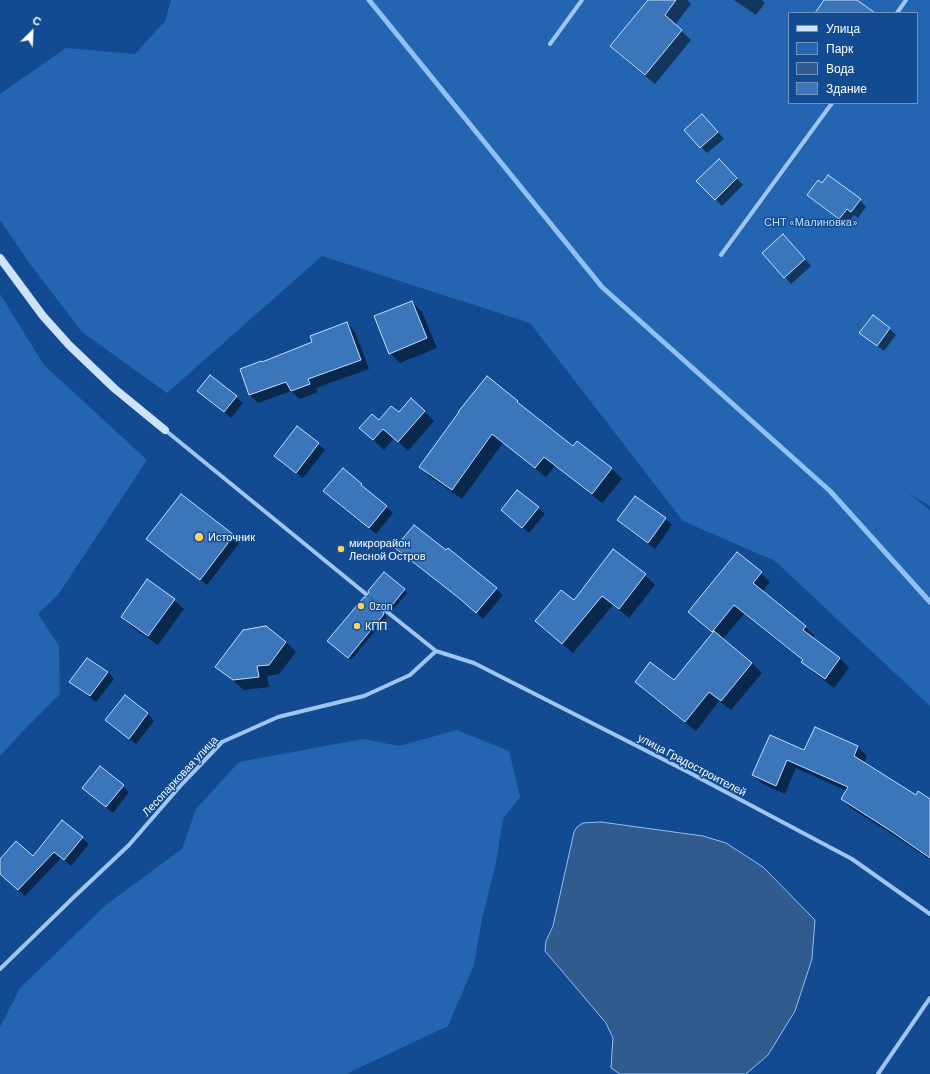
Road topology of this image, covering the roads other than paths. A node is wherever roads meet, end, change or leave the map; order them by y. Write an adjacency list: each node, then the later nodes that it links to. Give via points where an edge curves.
1 (582, 0): 4 (street)
2 (906, 0): 3 (street)
3 (898, 12)
4 (550, 44)
5 (831, 104): 6 (street)
6 (721, 256)
7 (0, 258): 8 (street, via 43,316 69,345 115,389)
8 (165, 430): 9 (street)
9 (366, 594)
10 (386, 611): 11 (street)
11 (436, 651): 12 (street, улица Градостроителей, via 474,663 824,844 852,859); 13 (street, Лесопарковая улица, via 410,675 364,696 278,717 222,742 129,844)
12 (930, 914)
13 (0, 969)
14 (930, 998): 15 (street)
15 (878, 1074)

